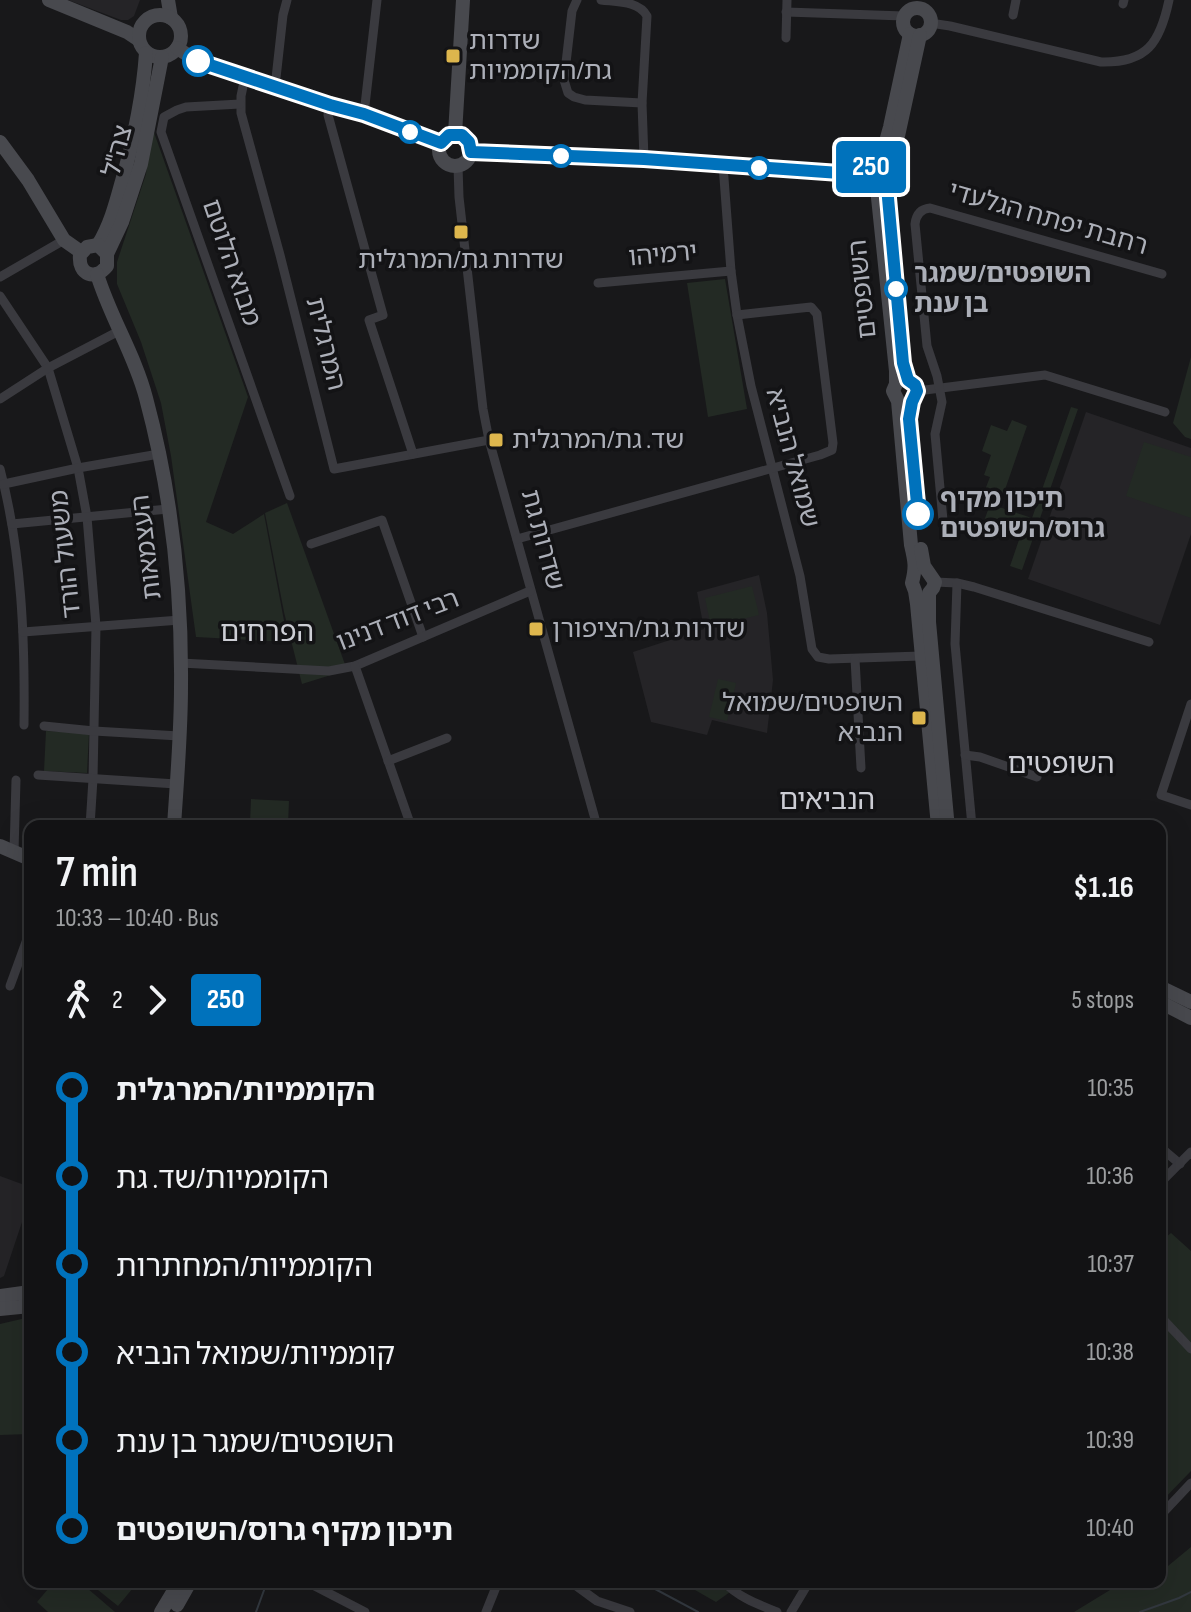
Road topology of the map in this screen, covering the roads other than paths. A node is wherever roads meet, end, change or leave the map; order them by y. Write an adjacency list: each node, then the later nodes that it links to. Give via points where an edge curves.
1 (49, 0): 19 (street)
2 (153, 0): 18 (street)
3 (168, 0): 17 (street)
4 (287, 0): 25 (street)
5 (377, 0): 29 (street)
6 (463, 0): 30 (street)
7 (577, 0): 26 (street, via 564,80 568,93 585,100)
8 (601, 0): 26 (street, via 637,6 647,16)
9 (787, 0): 13 (street)
10 (853, 0): 14 (street)
11 (1016, 0): 15 (street)
12 (1169, 0): 16 (street, via 1149,48 1114,62)
13 (786, 12): 14 (street); 20 (street)
14 (853, 14): 16 (street)
15 (1013, 15)
16 (917, 17): 36 (street)
17 (171, 18): 18 (street); 22 (street, via 180,32)
18 (147, 20): 19 (street); 21 (street, via 139,34)
19 (119, 29): 21 (street)
20 (786, 38)
21 (142, 46): 23 (street); 41 (street, צה"ל, via 143,86)
22 (177, 48): 23 (street); 24 (street, via 197,61)
23 (162, 57): 41 (street, צה"ל, via 141,164 122,222)
24 (245, 77): 25 (street); 27 (street, המרגלית)
25 (275, 87): 28 (street)
26 (642, 103): 34 (street)
27 (240, 104): 58 (street, המרגלית, via 334,469); 63 (street, מבוא הלוטם, via 177,110 164,117 161,132)
28 (330, 105): 29 (street); 58 (street, via 328,115 383,315 369,320)
29 (364, 114): 32 (street)
30 (455, 134): 32 (street); 33 (street, via 467,139)
31 (0, 142): 40 (street)
32 (441, 143): 37 (street, via 443,160)
33 (471, 152): 34 (street); 37 (street)
34 (644, 159): 35 (street)
35 (723, 165): 38 (street); 43 (street, שמואל הנביא)
36 (885, 165): 38 (street, via 870,168); 39 (street, via 893,172 893,181)
37 (458, 166): 56 (street, שדרות גת)
38 (868, 175): 39 (street, via 871,185)
39 (882, 188): 53 (street, השופטים)
40 (64, 240): 42 (street); 46 (street)
41 (103, 250): 42 (street, via 90,245); 44 (street, via 107,266)
42 (81, 252): 44 (street, via 81,267)
43 (731, 271): 47 (street, ירמיהו); 49 (street, שמואל הנביא)
44 (97, 274): 50 (street, העצמאות)
45 (1162, 274): 52 (street, רחבת יפתח הגלעדי, via 930,208 921,211 915,224 927,346)
46 (0, 277)
47 (598, 283)
48 (0, 296): 51 (street, משעול הורד)
49 (737, 315): 59 (street, שמואל הנביא); 59 (street, via 811,307 817,314 832,450)
50 (119, 331): 51 (street); 57 (street, העצמאות, via 140,375)
51 (48, 368): 54 (street); 60 (street, משעול הורד)
52 (939, 388): 53 (street); 55 (street, via 1045,375); 67 (street, via 935,434)
53 (906, 392): 70 (street, השופטים)
54 (0, 399)
55 (1165, 412)
56 (489, 440): 58 (street, המרגלית); 68 (street, שדרות גת)
57 (159, 454): 60 (street); 64 (street, העצמאות)
58 (413, 454)
59 (772, 467): 68 (street); 79 (street, שמואל הנביא, via 812,649 818,657)
60 (78, 468): 62 (street); 65 (street, משעול הורד)
61 (0, 469): 62 (street)
62 (4, 484): 66 (street)
63 (290, 496)
64 (168, 509): 65 (street); 73 (street, העצמאות)
65 (87, 517): 66 (street); 74 (street, משעול הורד)
66 (12, 524): 75 (street)
67 (944, 531)
68 (517, 539): 72 (street, שדרות גת)
69 (311, 544): 76 (street, via 382,520)
70 (924, 582): 71 (street); 78 (street, השופטים); 102 (street, השופטים)
71 (957, 583): 77 (street); 88 (street, via 955,644)
72 (530, 591): 76 (street, רבי דוד דנינו); 100 (street, שדרות גת)
73 (180, 620): 74 (street); 80 (street, העצמאות)
74 (96, 626): 75 (street); 85 (street, משעול הורד)
75 (23, 632): 83 (street)
76 (423, 637): 81 (street, רבי דוד דנינו)
77 (1149, 642)
78 (921, 656): 79 (street, שמואל הנביא); 101 (street, השופטים)
79 (855, 659): 90 (street)
80 (181, 663): 81 (street, רבי דוד דנינו, via 329,671); 86 (street, העצמאות)
81 (355, 666): 89 (street)
82 (1191, 704): 96 (street, via 1161,795)
83 (24, 725)
84 (44, 726): 85 (street)
85 (94, 731): 86 (street); 93 (street, משעול הורד)
86 (179, 736): 95 (street, העצמאות)
87 (447, 738): 89 (street)
88 (965, 755): 92 (street); 103 (street)
89 (388, 761): 99 (street)
90 (861, 768)
91 (38, 775): 93 (street)
92 (1037, 777)
93 (93, 779): 95 (street); 97 (street, משעול הורד)
94 (16, 780): 105 (street)
95 (176, 784): 98 (street, העצמאות)
96 (1191, 805)
97 (90, 820)
98 (174, 820)
99 (409, 820)
100 (595, 820)
101 (937, 820)
102 (946, 820)
103 (971, 820)
104 (0, 846): 105 (street)
105 (14, 852): 106 (street)
106 (24, 856)
107 (24, 948): 108 (street)
108 (10, 986)
109 (1166, 990): 110 (street)
110 (1191, 1002)
111 (1166, 1005): 112 (street)
112 (1191, 1018)
113 (1166, 1152): 115 (street)
114 (1191, 1152): 115 (street)
115 (1180, 1164): 116 (street)
116 (1166, 1177)
117 (24, 1293): 118 (street)
118 (0, 1296)
119 (24, 1307): 120 (street)
120 (0, 1309)
121 (1166, 1322): 122 (street)
122 (1191, 1349)
123 (1191, 1483): 124 (street)
124 (1166, 1510)
125 (175, 1588): 133 (street)
126 (187, 1588): 134 (street)
127 (322, 1588): 135 (street)
128 (496, 1588): 136 (street)
129 (579, 1588): 132 (street)
130 (730, 1588): 139 (street)
131 (805, 1588): 140 (street)
132 (597, 1601): 137 (street); 138 (street)
133 (161, 1612)
134 (173, 1612)
135 (365, 1612)
136 (486, 1612)
137 (593, 1612)
138 (630, 1612)
139 (777, 1612)
140 (791, 1612)

